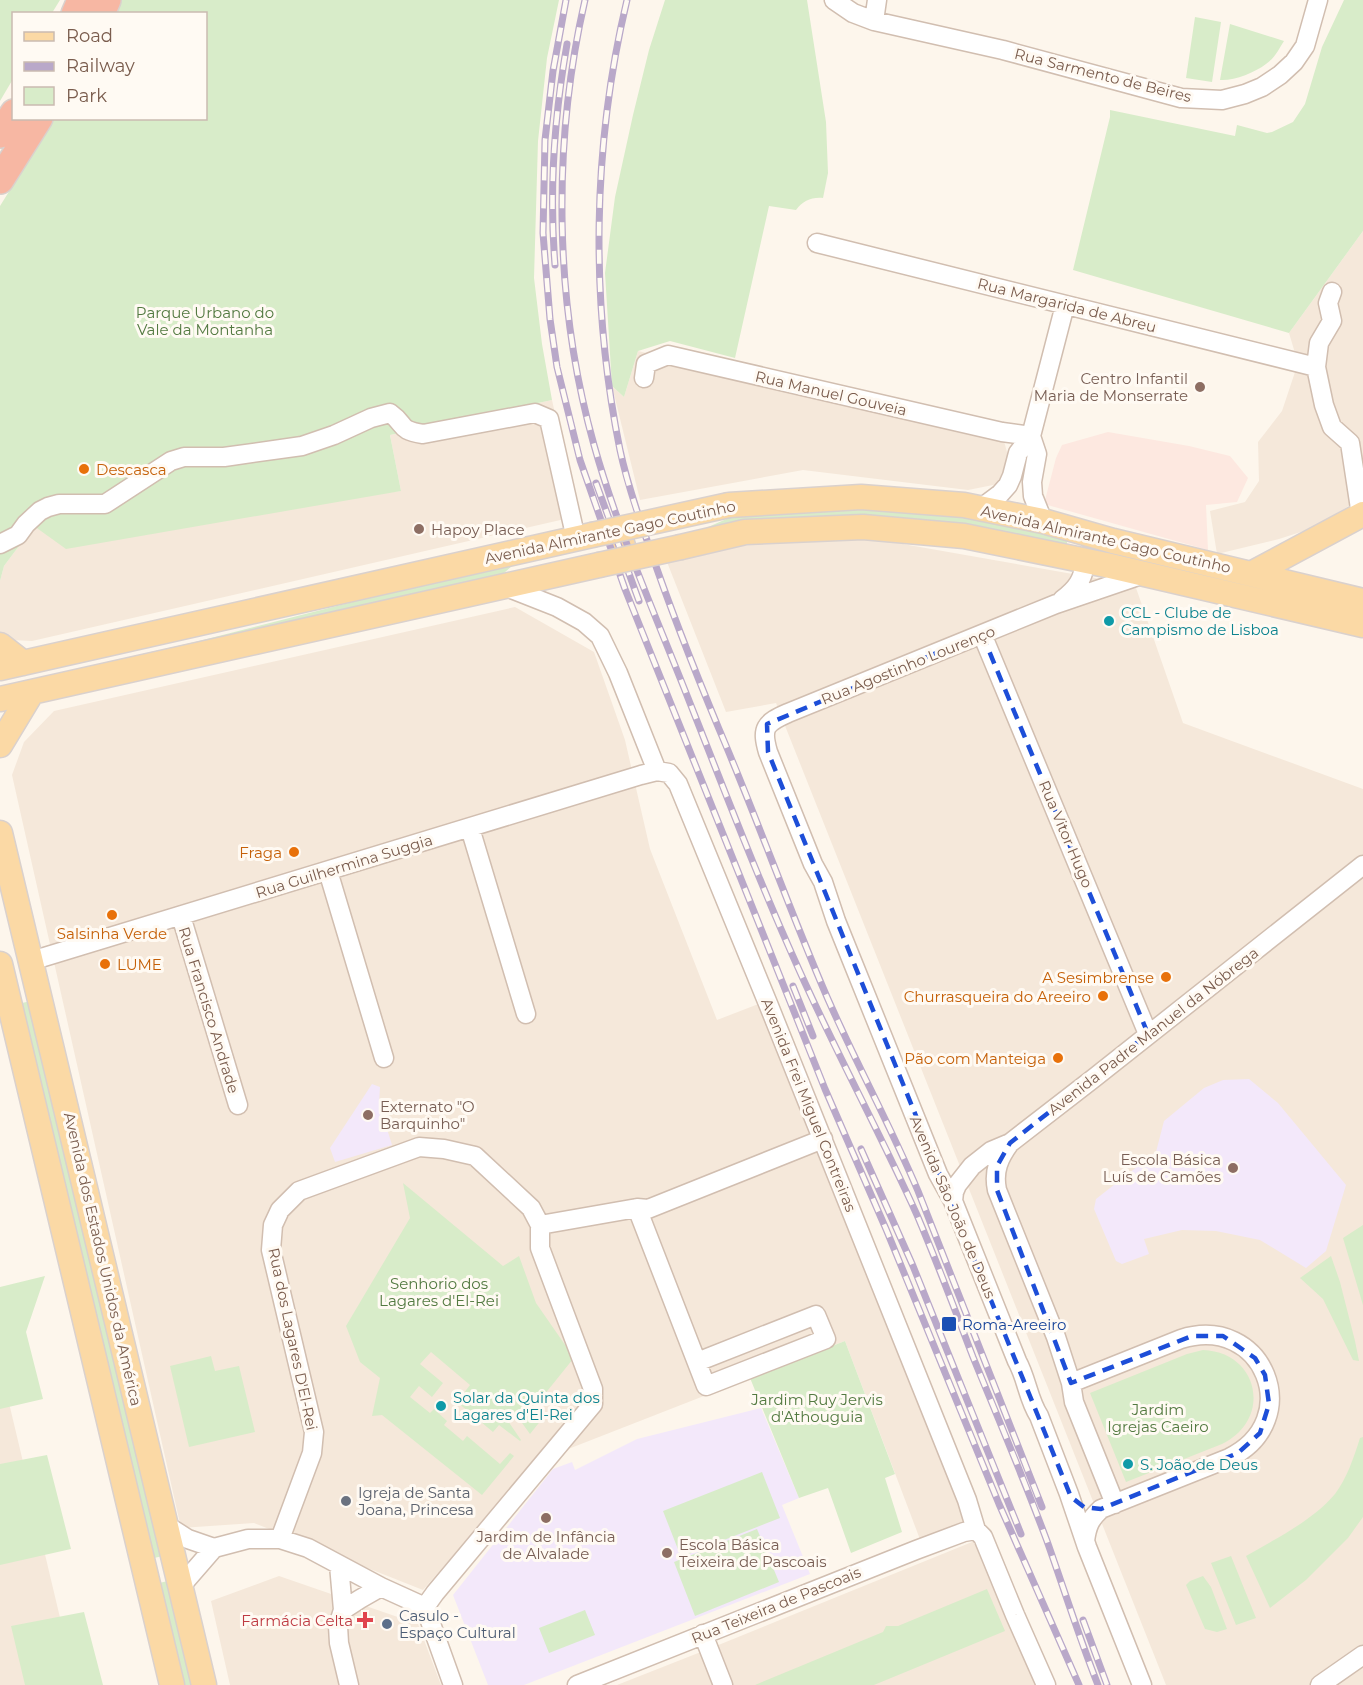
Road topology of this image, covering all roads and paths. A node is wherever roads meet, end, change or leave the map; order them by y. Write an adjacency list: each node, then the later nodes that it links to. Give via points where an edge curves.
1 (834, 0): 4 (street, Rua Sarmento de Beires)
2 (877, 0): 4 (street)
3 (1317, 0): 4 (street, Rua Sarmento de Beires, via 1305,46 1294,62 1262,87 1222,100 1180,98 1003,50)
4 (873, 21)
5 (12, 116): 7 (highway)
6 (38, 120): 8 (highway)
7 (0, 134)
8 (0, 180)
9 (817, 243): 11 (street, Rua Margarida de Abreu)
10 (1332, 292): 12 (street, via 1328,303 1332,321 1319,343)
11 (1065, 305): 12 (street, Rua Margarida de Abreu); 14 (street)
12 (1316, 367): 15 (street, via 1332,427)
13 (644, 378): 14 (street, Rua Manuel Gouveia, via 646,364 668,355)
14 (1031, 436): 16 (street, via 1018,453 1008,485); 18 (street, via 1037,454 1033,496)
15 (1357, 444): 17 (street)
16 (980, 509): 18 (main road, Avenida Almirante Gago Coutinho); 20 (main road, Avenida Almirante Gago Coutinho, bridge, via 861,497 729,505)
17 (1362, 515): 27 (main road)
18 (1042, 521): 19 (main road, Avenida Almirante Gago Coutinho)
19 (1068, 529): 24 (main road, via 1081,539); 27 (main road, Avenida Almirante Gago Coutinho)
20 (618, 530): 21 (main road, Avenida Almirante Gago Coutinho, bridge); 23 (main road)
21 (584, 537): 22 (street, via 549,419 535,413 423,434 402,428 390,413 302,446 171,461 105,504 59,504 40,511 18,535); 25 (main road); 34 (main road, Avenida Almirante Gago Coutinho)
22 (0, 544)
23 (627, 559): 24 (main road, Avenida Almirante Gago Coutinho, bridge, via 745,532 863,527 964,536); 25 (main road, Avenida Almirante Gago Coutinho, bridge)
24 (1086, 562): 26 (main road, Avenida Almirante Gago Coutinho); 30 (street, Rua Agostinho Lourenço, via 1078,585)
25 (570, 572): 28 (main road, Avenida Almirante Gago Coutinho)
26 (1144, 574): 30 (street, Rua Agostinho Lourenço); 31 (main road, Avenida Almirante Gago Coutinho)
27 (1251, 574): 29 (main road, Avenida Almirante Gago Coutinho)
28 (504, 586): 35 (main road, Avenida Almirante Gago Coutinho); 39 (street, via 557,607 600,636)
29 (1363, 600)
30 (1056, 604): 32 (street, Rua Agostinho Lourenço)
31 (1363, 625)
32 (982, 634): 37 (street, Rua Agostinho Lourenço, via 775,718); 50 (street, Rua Vitor Hugo)
33 (0, 645): 34 (main road)
34 (11, 665)
35 (32, 692): 36 (main road, Avenida Almirante Gago Coutinho); 38 (main road)
36 (0, 699)
37 (764, 730): 57 (street, Avenida São João de Deus, via 768,752 938,1174)
38 (0, 745)
39 (657, 771): 40 (street, Rua Guilhermina Suggia); 53 (street, Avenida Frei Miguel Contreiras, via 669,773 678,784)
40 (470, 828): 43 (street, Rua Guilhermina Suggia); 49 (street)
41 (0, 833): 47 (main road, Avenida dos Estados Unidos da América)
42 (1363, 865): 45 (street, Avenida Padre Manuel da Nóbrega)
43 (328, 871): 46 (street, Rua Guilhermina Suggia); 51 (street)
44 (1363, 873): 45 (street)
45 (1341, 882): 50 (street, Avenida Padre Manuel da Nóbrega)
46 (181, 916): 47 (street, Rua Guilhermina Suggia); 52 (street, Rua Francisco Andrade)
47 (31, 961): 48 (main road); 64 (main road, Avenida dos Estados Unidos da América)
48 (0, 967): 76 (main road, Avenida dos Estados Unidos da América)
49 (526, 1014)
50 (1148, 1034): 54 (street, Avenida Padre Manuel da Nóbrega)
51 (384, 1058)
52 (238, 1105)
53 (823, 1139): 58 (street, via 648,1209); 65 (street, Avenida Frei Miguel Contreiras)
54 (1010, 1143): 55 (street, Avenida Padre Manuel da Nóbrega, via 991,1151); 56 (street, via 997,1166)
55 (963, 1179): 56 (street, Avenida São João de Deus, via 984,1178); 57 (street, Avenida Padre Manuel da Nóbrega)
56 (997, 1190): 61 (street)
57 (953, 1201): 62 (street, Avenida São João de Deus)
58 (637, 1209): 59 (street); 60 (street)
59 (540, 1225): 66 (street, Rua dos Lagares D'El-Rei, via 531,1208 475,1156 419,1147 299,1191 280,1210 273,1226 271,1250 314,1432 312,1453); 72 (street, via 540,1248 593,1389 593,1404)
60 (697, 1362): 60 (street, via 706,1386 826,1339 816,1315)
61 (1071, 1383): 63 (street); 63 (street, via 1181,1339 1202,1335 1223,1336 1240,1344 1265,1375 1268,1414 1247,1448)
62 (1069, 1494): 63 (street, via 1084,1507); 67 (street, Avenida São João de Deus)
63 (1108, 1506): 67 (street, via 1091,1518)
64 (166, 1525): 68 (street, via 188,1539); 70 (main road, Avenida dos Estados Unidos da América)
65 (976, 1530): 74 (street, Rua Teixeira de Pascoais); 82 (street, Avenida Frei Miguel Contreiras, via 983,1537)
66 (280, 1539): 68 (street, via 248,1539); 69 (street, via 308,1548)
67 (1085, 1543): 83 (street, Avenida São João de Deus)
68 (214, 1548): 70 (street)
69 (339, 1565): 71 (street); 73 (street)
70 (180, 1586): 77 (main road, Avenida dos Estados Unidos da América)
71 (381, 1587): 72 (street); 73 (street)
72 (425, 1607): 79 (street)
73 (344, 1610): 78 (street, via 338,1626 339,1643)
74 (703, 1634): 80 (street, Rua Teixeira de Pascoais); 81 (street)
75 (1363, 1656): 84 (street)
76 (172, 1685)
77 (204, 1685)
78 (349, 1685)
79 (453, 1685)
80 (577, 1685)
81 (723, 1685)
82 (1046, 1685)
83 (1142, 1685)
84 (1320, 1685)

